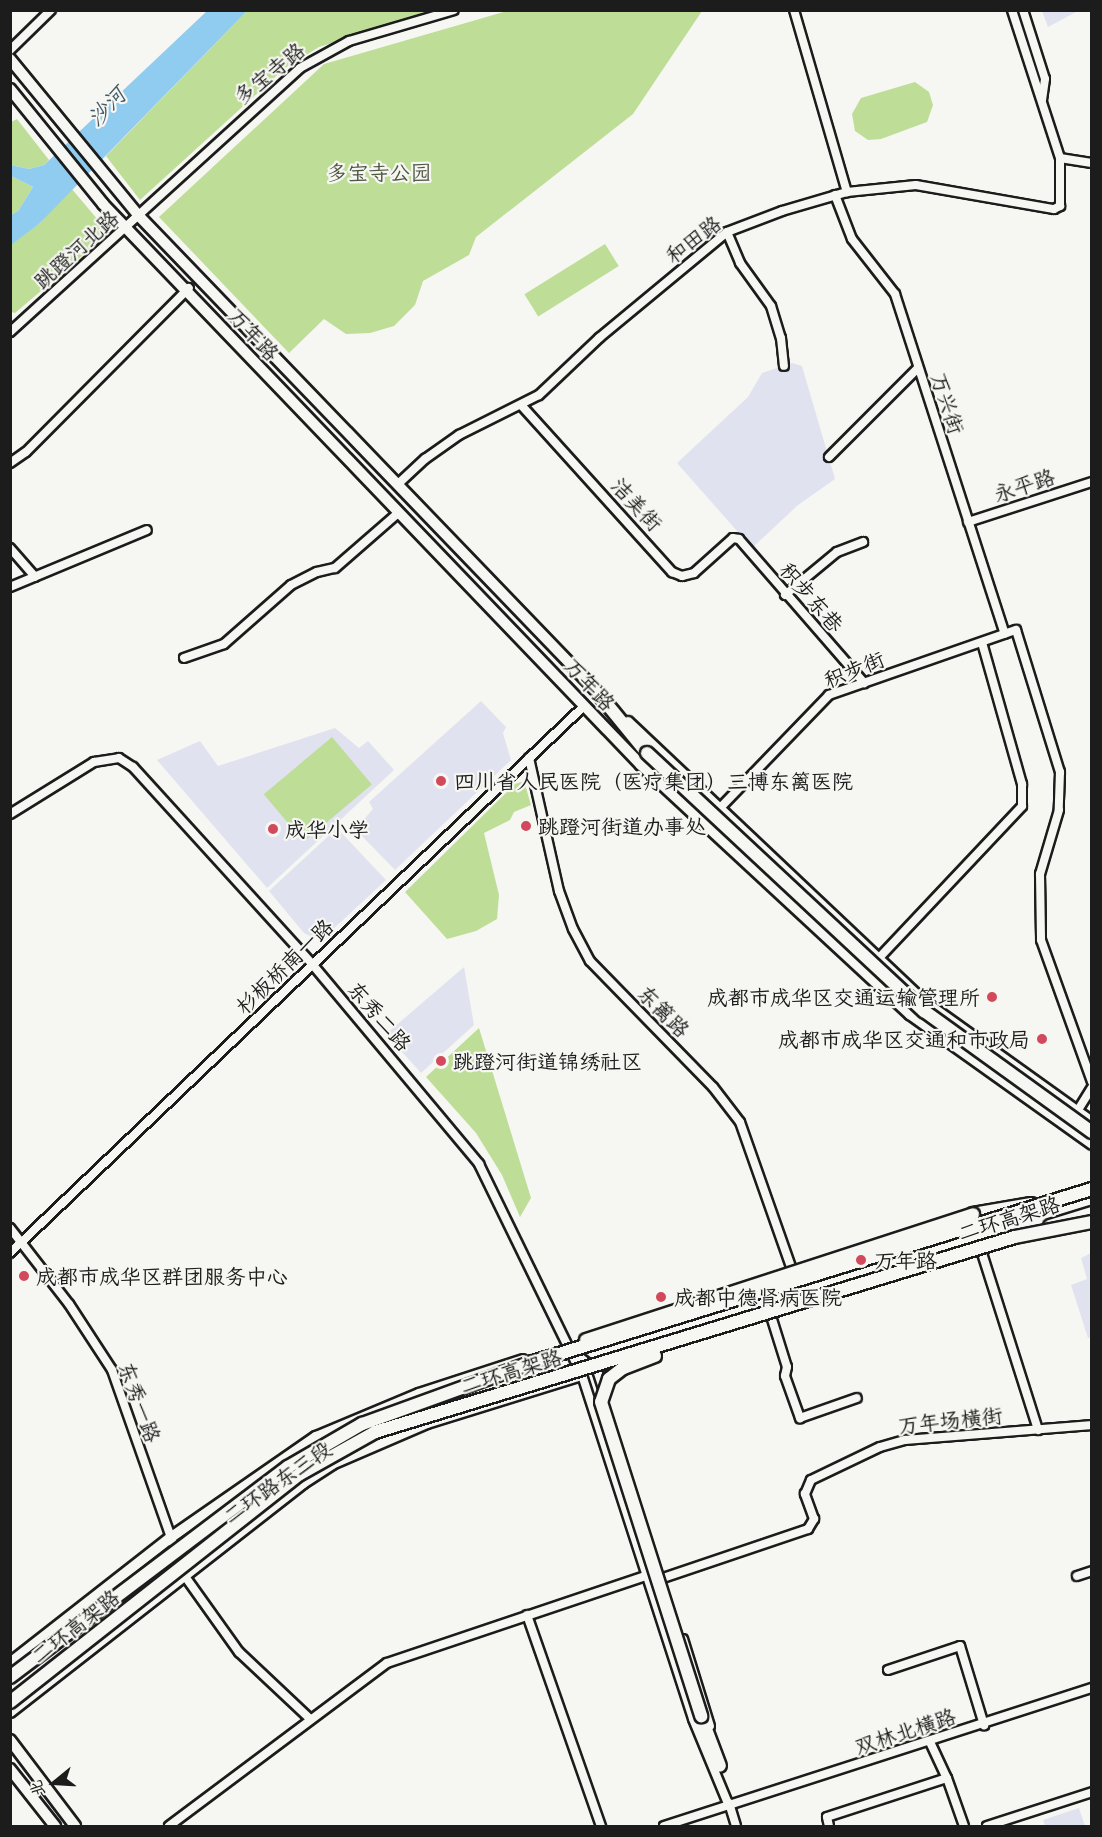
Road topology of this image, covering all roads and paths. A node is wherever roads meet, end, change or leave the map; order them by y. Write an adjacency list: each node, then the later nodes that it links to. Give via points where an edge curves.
1 (51, 10): 6 (street)
2 (454, 10): 14 (street, 多宝寺路, via 321,53 237,122)
3 (794, 10): 12 (street)
4 (1012, 10): 9 (street)
5 (1023, 10): 9 (street, via 1045,79)
6 (10, 50)
7 (10, 59): 14 (main road, 万年路)
8 (10, 89): 15 (main road, 万年路)
9 (1042, 103): 10 (street)
10 (1060, 158): 11 (street); 12 (street, 和田路, via 1062,201 1054,209 916,185)
11 (1092, 163)
12 (847, 192): 13 (street, 和田路)
13 (835, 195): 16 (street, 和田路); 20 (street, 万兴街, via 852,239 895,294)
14 (139, 216): 15 (street, 跳蹬河北路); 25 (main road, 万年路)
15 (127, 228): 17 (main road, 万年路); 18 (street, 跳蹬河北路)
16 (727, 232): 19 (street, via 740,263 771,306); 21 (street, 和田路)
17 (187, 290): 23 (street, via 26,452); 26 (main road, 万年路)
18 (10, 332)
19 (784, 366)
20 (918, 368): 22 (street); 27 (street, 万兴街)
21 (522, 406): 25 (street, 和田路, via 459,435); 29 (street, 洁美街, via 672,572 682,576 694,573)
22 (829, 457)
23 (10, 463)
24 (1092, 482): 27 (street, 永平路)
25 (398, 484): 39 (main road, 万年路)
26 (399, 513): 37 (street, via 335,568 291,585 224,645); 40 (main road, 万年路)
27 (968, 522): 35 (street, 万兴街)
28 (147, 530): 32 (street)
29 (733, 538): 34 (street, 积步东巷, via 739,539)
30 (863, 542): 34 (street, via 837,552)
31 (10, 548): 32 (street)
32 (35, 577): 33 (street)
33 (11, 585)
34 (785, 595): 38 (street, 积步东巷)
35 (1005, 634): 36 (street, 积步街); 48 (street, via 1016,630 1060,772 1059,810 1040,874 1041,940)
36 (982, 643): 38 (street, 积步街); 46 (street, via 1022,784 1022,806)
37 (184, 658)
38 (864, 683): 42 (street, 积步街, via 829,695)
39 (602, 698): 42 (main road, 万年路); 52 (highway, bridge, via 647,753 924,1011)
40 (583, 706): 41 (street, 杉板桥南一路); 45 (main road, 万年路)
41 (529, 758): 47 (street, 杉板桥南一路); 63 (street, 东篱路, via 559,891 573,929 590,961 713,1087 740,1122)
42 (720, 808): 44 (main road, 万年路)
43 (10, 814): 47 (street, 东秀二路, via 94,762 119,758 161,794)
44 (840, 923): 45 (main road, via 845,931 842,940 834,942); 46 (main road, 万年路)
45 (827, 938): 53 (main road, 万年路, via 910,1014)
46 (878, 959): 50 (main road, 万年路, via 960,1029)
47 (312, 964): 60 (street, 杉板桥南一路); 66 (street, 东秀二路, via 479,1164 501,1201)
48 (1092, 1082)
49 (1092, 1088): 50 (street)
50 (1078, 1110): 51 (main road, 万年路)
51 (1092, 1122)
52 (1092, 1132)
53 (1092, 1144)
54 (1092, 1187): 55 (main road, 二环路东三段); 66 (highway, 二环高架路, bridge)
55 (1038, 1202): 63 (main road, 二环路东三段); 66 (highway, bridge, via 973,1214 601,1332)
56 (1092, 1214): 59 (highway, 二环高架路, bridge); 61 (main road, 二环路东三段)
57 (1092, 1222): 59 (highway, bridge)
58 (10, 1228): 60 (street, 东秀一路)
59 (1015, 1237): 65 (highway, 二环高架路, bridge)
60 (24, 1243): 62 (street, 杉板桥南一路); 72 (street, 东秀一路, via 112,1370)
61 (981, 1250): 64 (main road, 二环路东三段); 71 (street)
62 (10, 1253)
63 (795, 1279): 66 (main road, 二环路东三段)
64 (771, 1316): 67 (main road, 二环路东三段); 69 (street, via 787,1367 784,1376 800,1418)
65 (700, 1335): 83 (highway, 二环高架路, bridge, via 353,1442 300,1474); 89 (highway, bridge, via 622,1368 609,1379 601,1402)
66 (561, 1350): 67 (street); 68 (street, 东秀二路); 72 (main road, 二环路东三段, via 419,1394 334,1427 280,1460); 81 (highway, 二环高架路, bridge, via 362,1424 318,1449)
67 (597, 1370): 68 (main road, 二环路东三段); 77 (street)
68 (582, 1375): 74 (main road, 二环路东三段, via 427,1423 350,1454 303,1483); 75 (street, 东秀二路)
69 (857, 1398)
70 (1092, 1425): 71 (street, 万年场横街)
71 (1038, 1430): 77 (street, 万年场横街, via 905,1440 880,1447 811,1480 805,1494 813,1519 808,1529)
72 (171, 1538): 74 (street, 东秀一路); 79 (main road, 二环路东三段)
73 (1092, 1571): 76 (street)
74 (184, 1575): 84 (main road, 二环路东三段); 85 (street, 东秀一路, via 239,1652)
75 (646, 1576): 78 (street); 93 (street, 东秀二路, via 693,1719)
76 (1077, 1576)
77 (663, 1578): 89 (street)
78 (527, 1615): 85 (street, via 387,1663); 97 (street)
79 (10, 1663)
80 (888, 1670): 86 (street, via 960,1646)
81 (10, 1677)
82 (1092, 1688): 86 (street, 双林北横路)
83 (10, 1702)
84 (10, 1712)
85 (310, 1719): 96 (street)
86 (984, 1725): 88 (street, 双林北横路)
87 (10, 1740): 95 (main road)
88 (930, 1742): 91 (street); 93 (street, 双林北横路)
89 (720, 1766): 93 (street)
90 (10, 1769): 94 (main road)
91 (947, 1778): 100 (street, via 827,1817); 101 (street)
92 (1092, 1792): 102 (street)
93 (729, 1806): 98 (street, 双林北横路); 99 (street)
94 (55, 1827)
95 (75, 1827)
96 (168, 1827)
97 (601, 1827)
98 (664, 1827)
99 (736, 1827)
100 (830, 1827)
101 (964, 1827)
102 (987, 1827)

